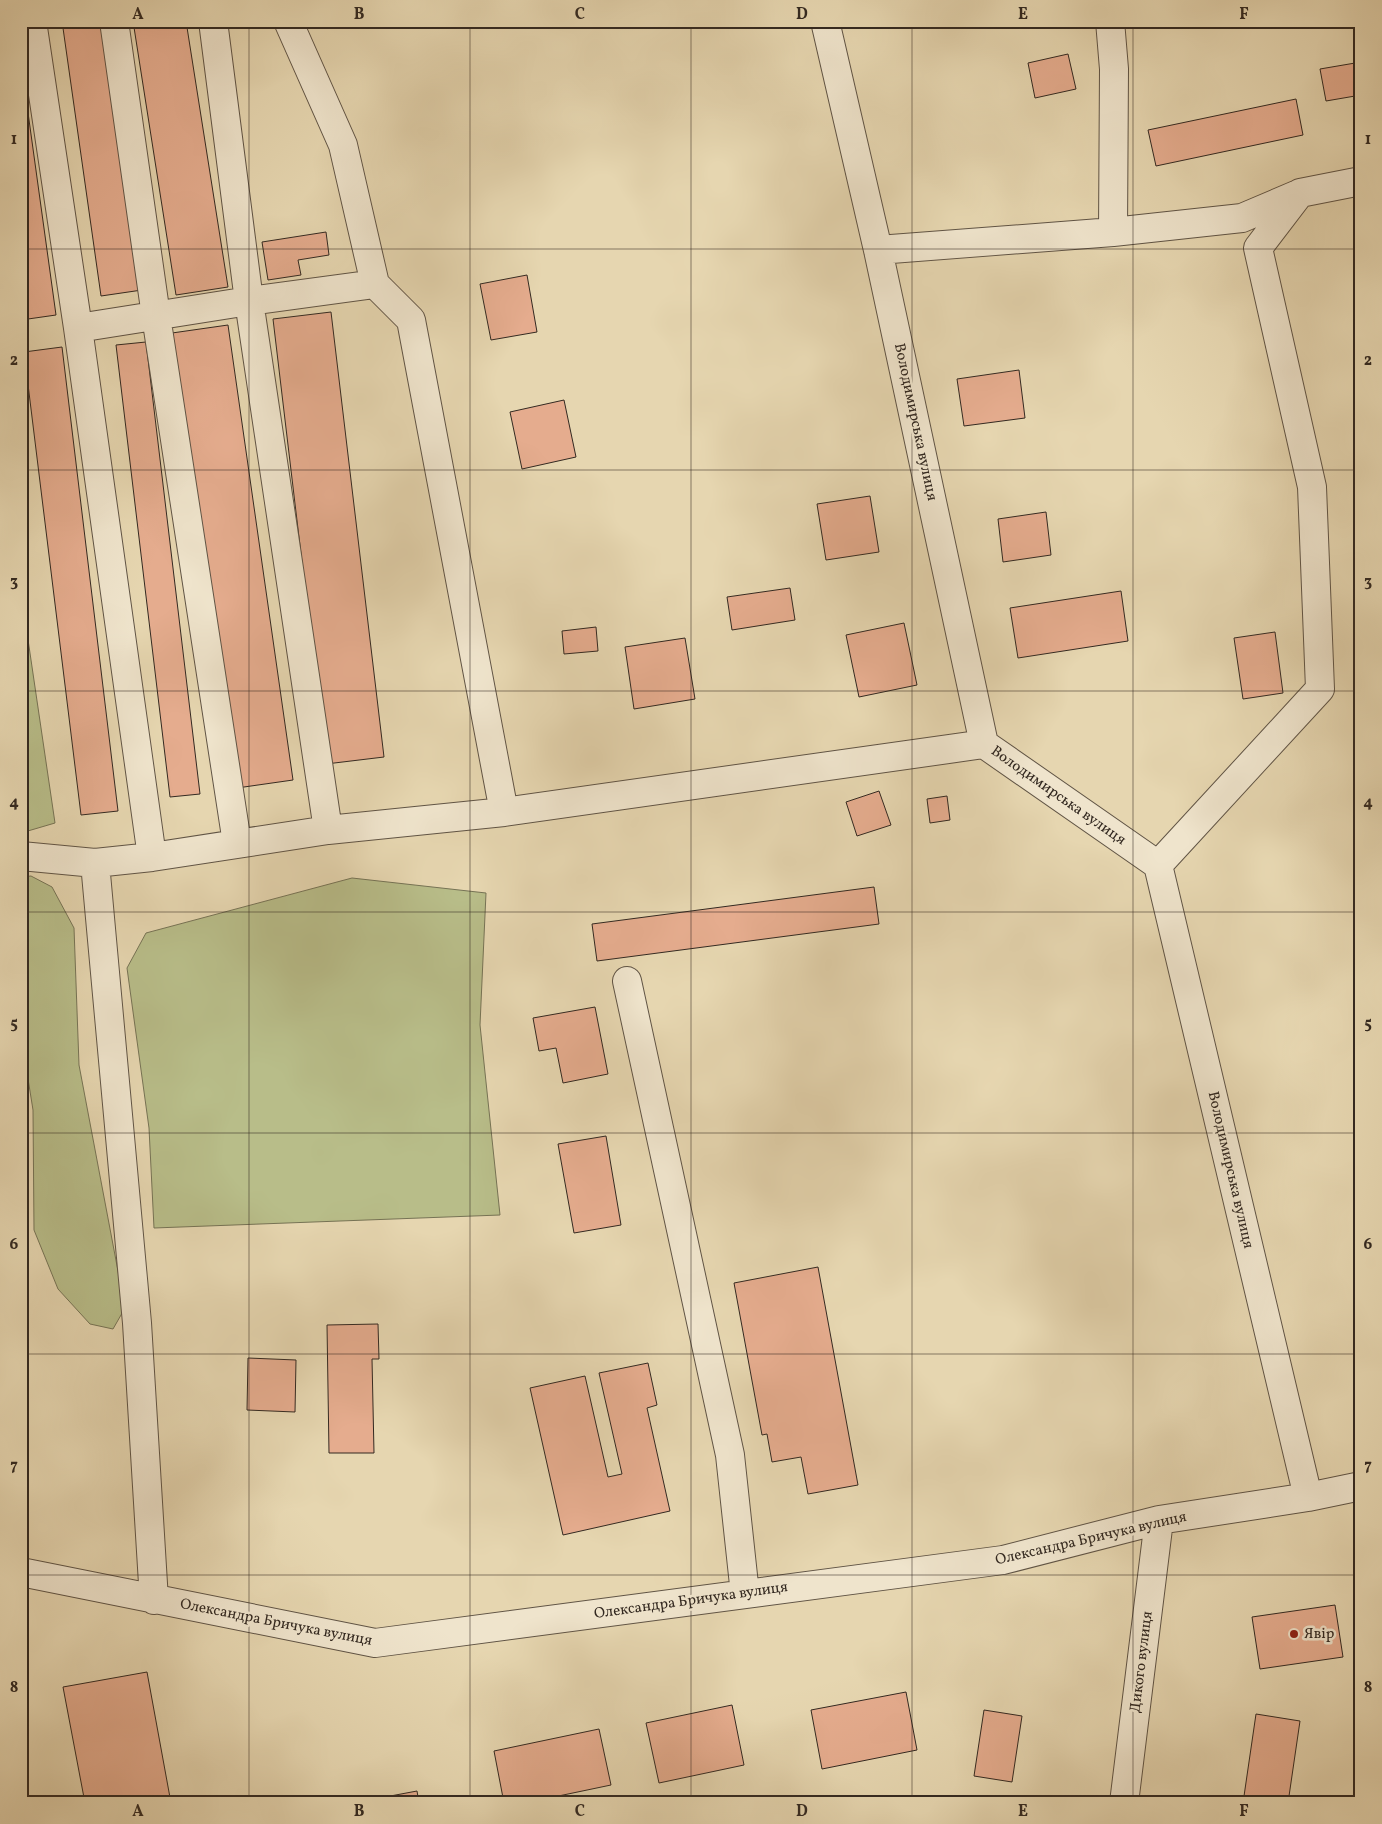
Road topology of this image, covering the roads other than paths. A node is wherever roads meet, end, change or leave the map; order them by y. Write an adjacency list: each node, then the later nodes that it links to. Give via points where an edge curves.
1 (32, 21): 14 (street)
2 (114, 21): 13 (street)
3 (213, 21): 12 (street)
4 (288, 21): 11 (street, via 343,144)
5 (825, 21): 10 (street, Володимирська вулиця)
6 (1110, 21): 9 (street, via 1114,69)
7 (1361, 181): 8 (street)
8 (1300, 193): 9 (street, via 1242,218); 22 (street, via 1258,248 1312,486 1320,689)
9 (1113, 232): 10 (street)
10 (878, 250): 15 (street, Володимирська вулиця)
11 (376, 284): 12 (street); 16 (street, via 411,320)
12 (249, 301): 13 (street); 17 (street)
13 (156, 316): 14 (street); 18 (street)
14 (78, 328): 20 (street)
15 (984, 744): 16 (street); 22 (street, Володимирська вулиця)
16 (504, 812): 17 (street)
17 (328, 830): 18 (street)
18 (237, 843): 20 (street)
19 (21, 856): 21 (street)
20 (152, 857): 21 (street)
21 (95, 863): 29 (street, via 137,1323)
22 (1158, 865): 25 (street, Володимирська вулиця)
23 (627, 981): 28 (street, via 730,1455)
24 (1361, 1486): 25 (street, Олександра Бричука вулиця)
25 (1308, 1497): 26 (street, Олександра Бричука вулиця)
26 (1159, 1520): 28 (street, Олександра Бричука вулиця, via 1003,1560); 30 (street, Дикого вулиця)
27 (21, 1572): 29 (street, Олександра Бричука вулиця)
28 (745, 1594): 29 (street, Олександра Бричука вулиця, via 375,1643)
29 (154, 1600)
30 (1124, 1803)

